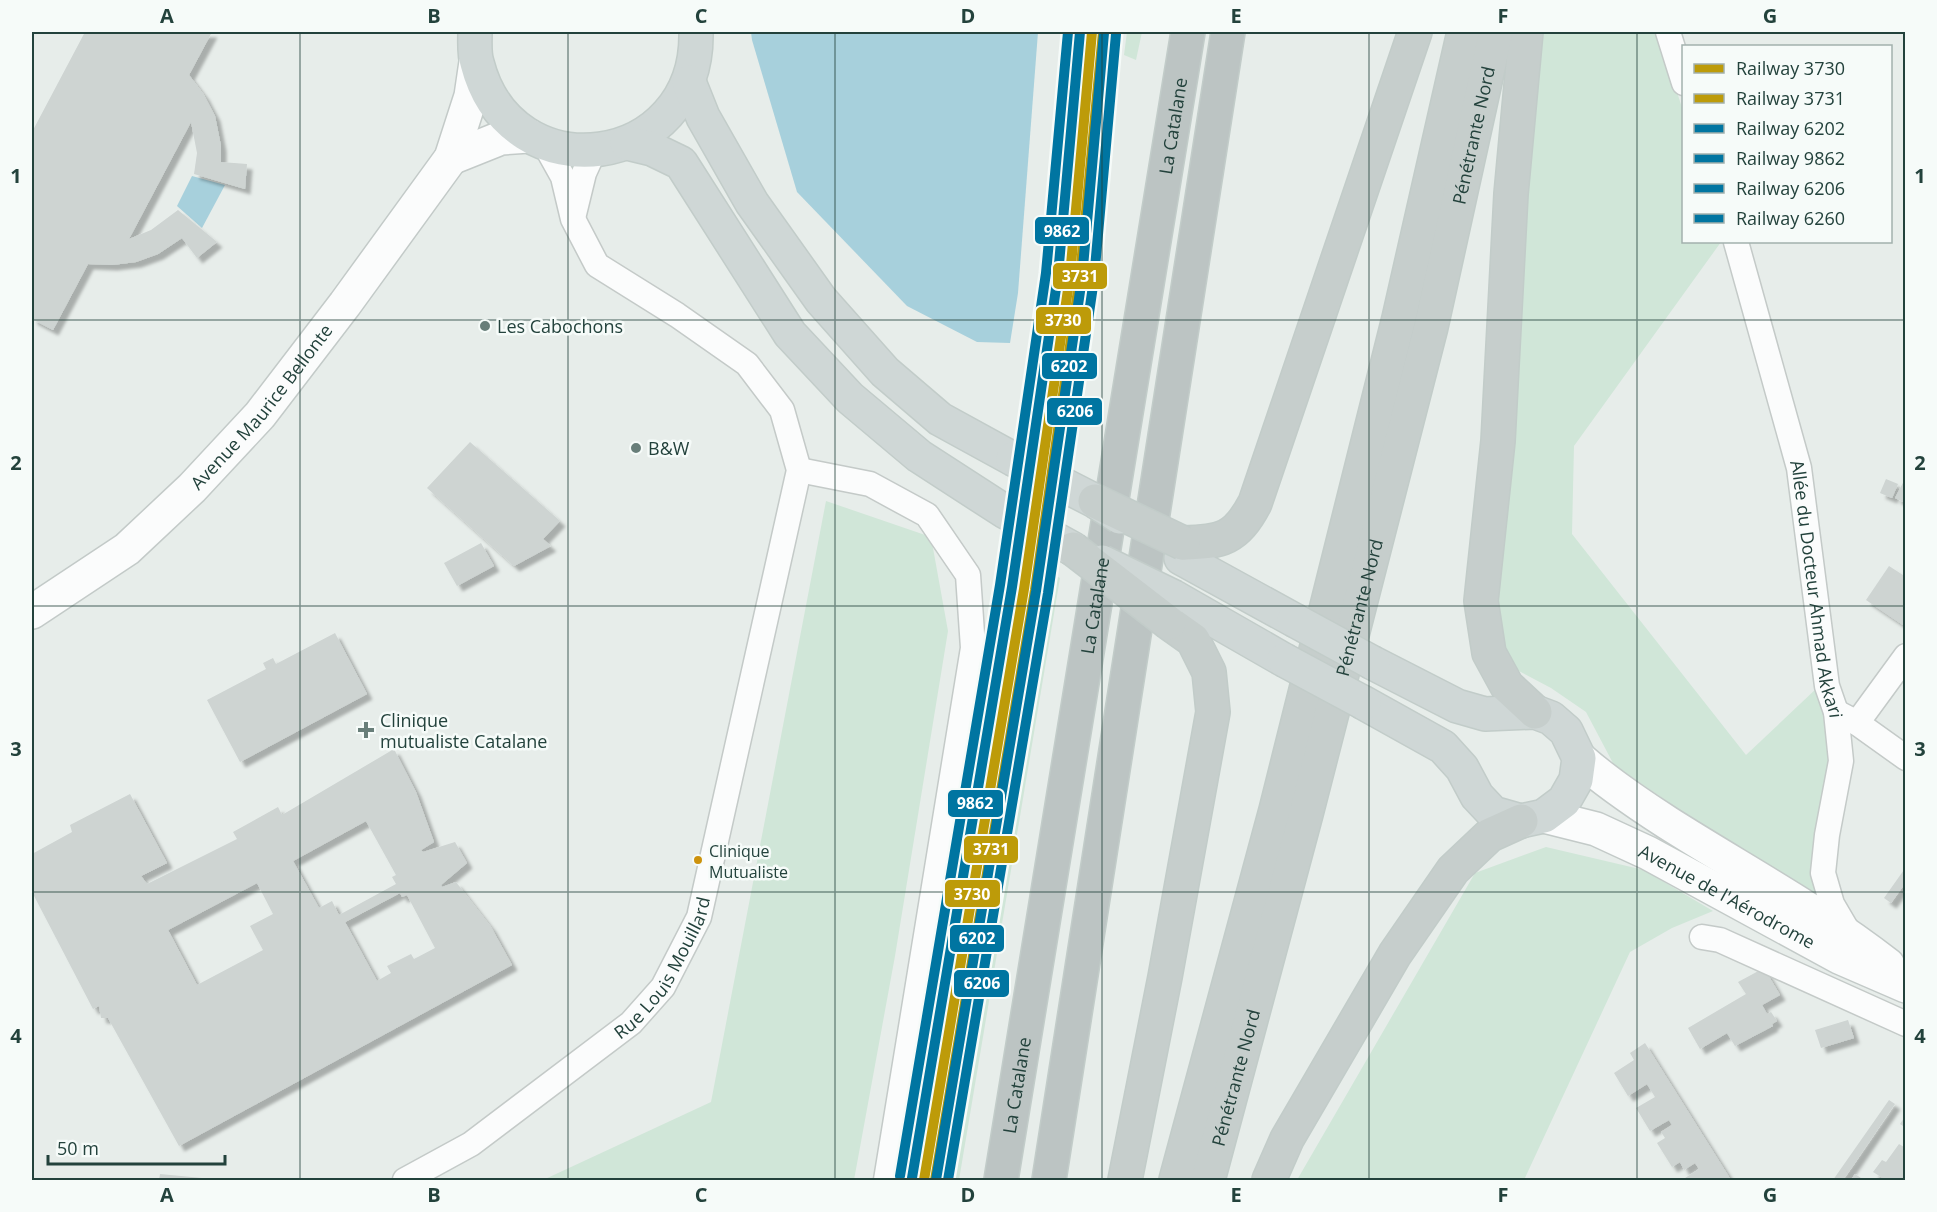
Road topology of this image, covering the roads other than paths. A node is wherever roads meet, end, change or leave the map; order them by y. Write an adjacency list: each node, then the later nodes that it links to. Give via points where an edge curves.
1 (696, 32): 11 (main road)
2 (1188, 32): 37 (highway, La Catalane)
3 (1228, 32): 38 (highway)
4 (1414, 32): 21 (highway, via 1255,503 1229,536)
5 (1464, 32): 40 (highway, Pénétrante Nord, via 1399,318 1279,799)
6 (1496, 32): 41 (highway, Pénétrante Nord, via 1428,338)
7 (1526, 32): 25 (highway, via 1511,195 1498,441 1481,601 1489,653 1507,686)
8 (1668, 32): 10 (street)
9 (475, 47): 12 (main road, via 486,91 505,116); 15 (main road, Avenue Maurice Bellonte, via 471,96)
10 (1682, 80)
11 (689, 82): 13 (main road, via 674,108 652,129); 19 (main road, bridge, via 703,117 752,203 821,300 885,372 940,419)
12 (536, 139): 14 (main road, via 569,150); 15 (main road, via 501,138); 16 (street, via 563,177)
13 (627, 143): 14 (main road); 20 (main road, via 652,148 681,163 790,334 850,398 919,456 1004,511)
14 (594, 151): 16 (street, via 584,173)
15 (451, 158): 23 (main road, Avenue Maurice Bellonte, via 260,415 192,488 127,549)
16 (573, 219): 18 (street, via 597,264 747,364 782,410)
17 (1736, 243): 26 (street, Allée du Docteur Ahmad Akkari, via 1799,468 1827,686)
18 (799, 470): 35 (street, Rue Louis Mouillard, via 699,917 663,987 631,1023 471,1144); 36 (street, via 870,484 927,515 968,575 973,648)
19 (1095, 501): 21 (highway, bridge)
20 (1073, 549): 22 (highway, bridge)
21 (1182, 550): 25 (main road, bridge, via 1294,620 1457,706 1485,714)
22 (1171, 610): 29 (main road, bridge, via 1284,660 1443,747 1493,813); 39 (highway, via 1193,640 1209,672 1213,712)
23 (32, 612)
24 (1905, 656): 26 (street)
25 (1535, 712): 27 (main road, via 1551,718 1566,731)
26 (1846, 717): 28 (street); 30 (street, Allée du Docteur Ahmad Akkari, via 1823,873 1832,904)
27 (1579, 758): 29 (main road, via 1576,780 1564,801); 30 (main road, Avenue de l'Aérodrome, via 1605,781)
28 (1905, 758)
29 (1533, 819): 33 (main road, Avenue de l'Aérodrome, via 1596,829 1648,853 1839,957); 42 (highway, via 1490,835 1453,870 1395,954 1287,1139)
30 (1851, 936): 32 (main road, Avenue de l'Aérodrome)
31 (1702, 937): 34 (street, via 1720,940)
32 (1905, 980)
33 (1905, 986)
34 (1905, 1024)
35 (405, 1180)
36 (886, 1180)
37 (1001, 1180)
38 (1049, 1180)
39 (1125, 1180)
40 (1176, 1180)
41 (1208, 1180)
42 (1269, 1180)

